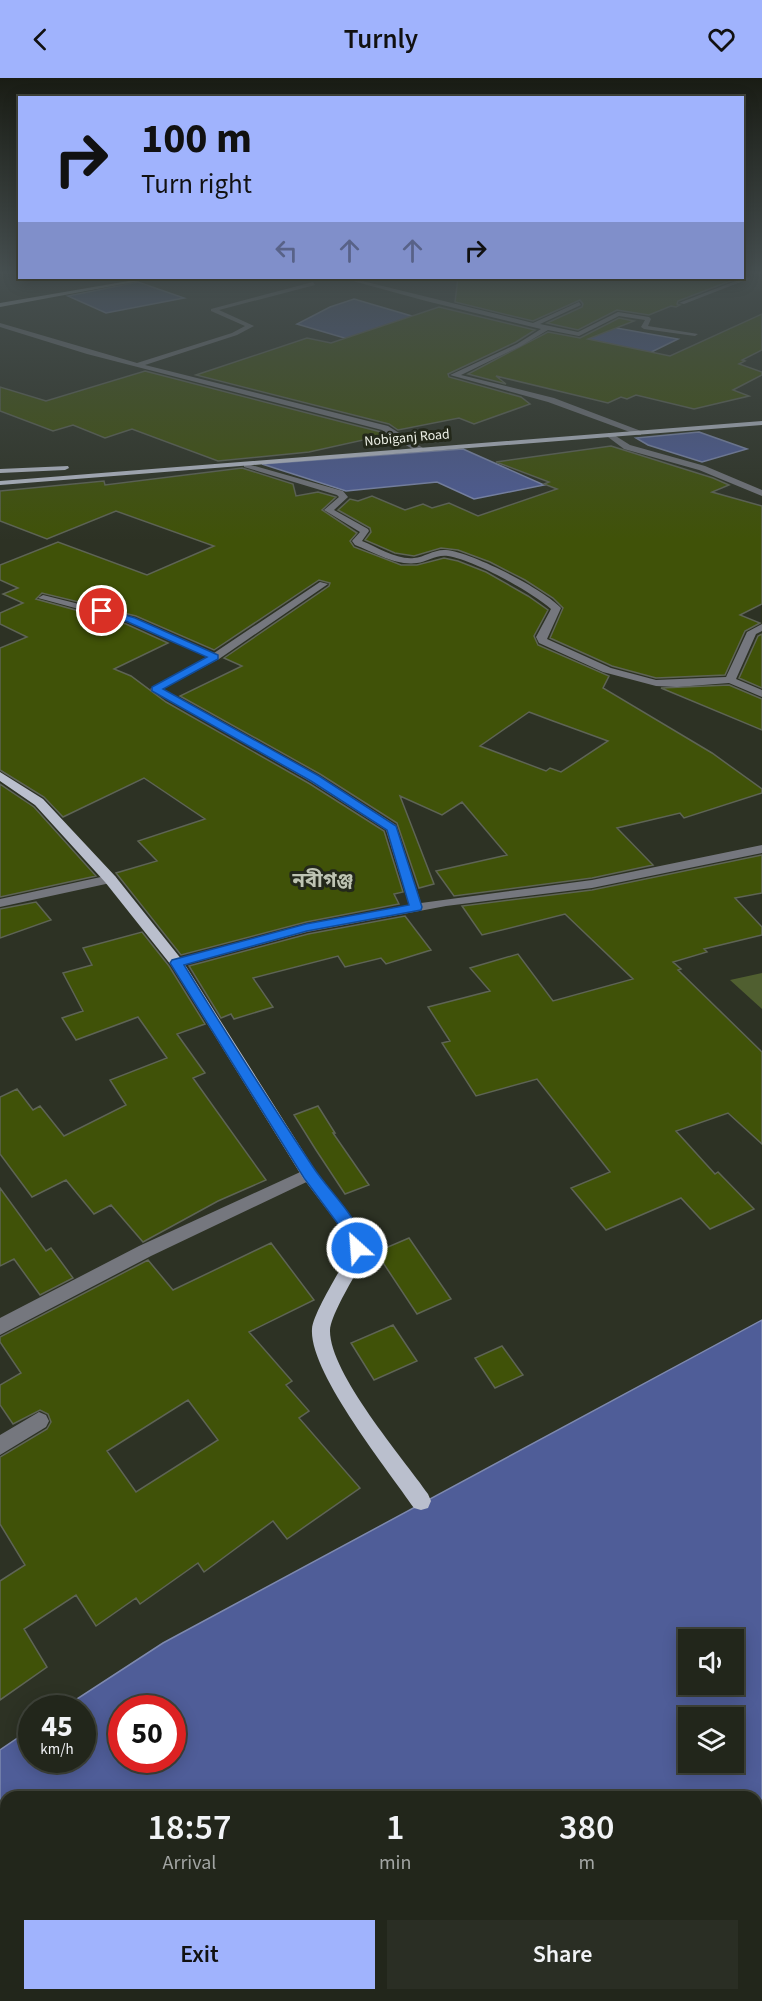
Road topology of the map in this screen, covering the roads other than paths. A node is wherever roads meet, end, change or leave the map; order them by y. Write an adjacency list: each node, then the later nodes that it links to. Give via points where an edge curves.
1 (125, 362): 4 (street)
2 (149, 362): 4 (street)
3 (483, 362): 7 (street, via 454,375 551,400)
4 (139, 365): 9 (street, via 385,428)
5 (762, 415): 7 (main road, Nobiganj Road, via 657,423 641,428)
6 (762, 423): 7 (main road, Nobiganj Road)
7 (639, 433): 8 (main road, Nobiganj Road)
8 (611, 435): 9 (main road, Nobiganj Road); 14 (street, via 627,447 702,468)
9 (420, 450): 10 (main road, Nobiganj Road)
10 (247, 465): 11 (main road, Nobiganj Road); 19 (street, via 340,493 344,496 328,510 365,531 358,543 414,562 440,553 452,554 544,599 556,608 543,640 607,670 667,684)
11 (178, 470): 12 (main road, Nobiganj Road, via 121,466); 13 (main road, Nobiganj Road)
12 (0, 471)
13 (0, 483)
14 (762, 493)
15 (323, 584): 18 (street)
16 (43, 598): 18 (street, via 131,620)
17 (762, 627): 19 (street, via 752,632)
18 (215, 657): 25 (street, via 156,689 315,779 392,828)
19 (730, 680): 20 (street)
20 (762, 694)
21 (0, 776): 23 (main road, via 39,802)
22 (762, 849): 25 (street, via 592,884)
23 (110, 879): 24 (street); 26 (main road)
24 (0, 903)
25 (416, 907): 26 (street, via 306,928)
26 (177, 963): 27 (main road)
27 (309, 1174): 28 (street, via 135,1256); 31 (main road, via 354,1234 357,1248 321,1327 323,1350 344,1391)
28 (0, 1327)
29 (39, 1421): 30 (street)
30 (0, 1446)
31 (421, 1501)

